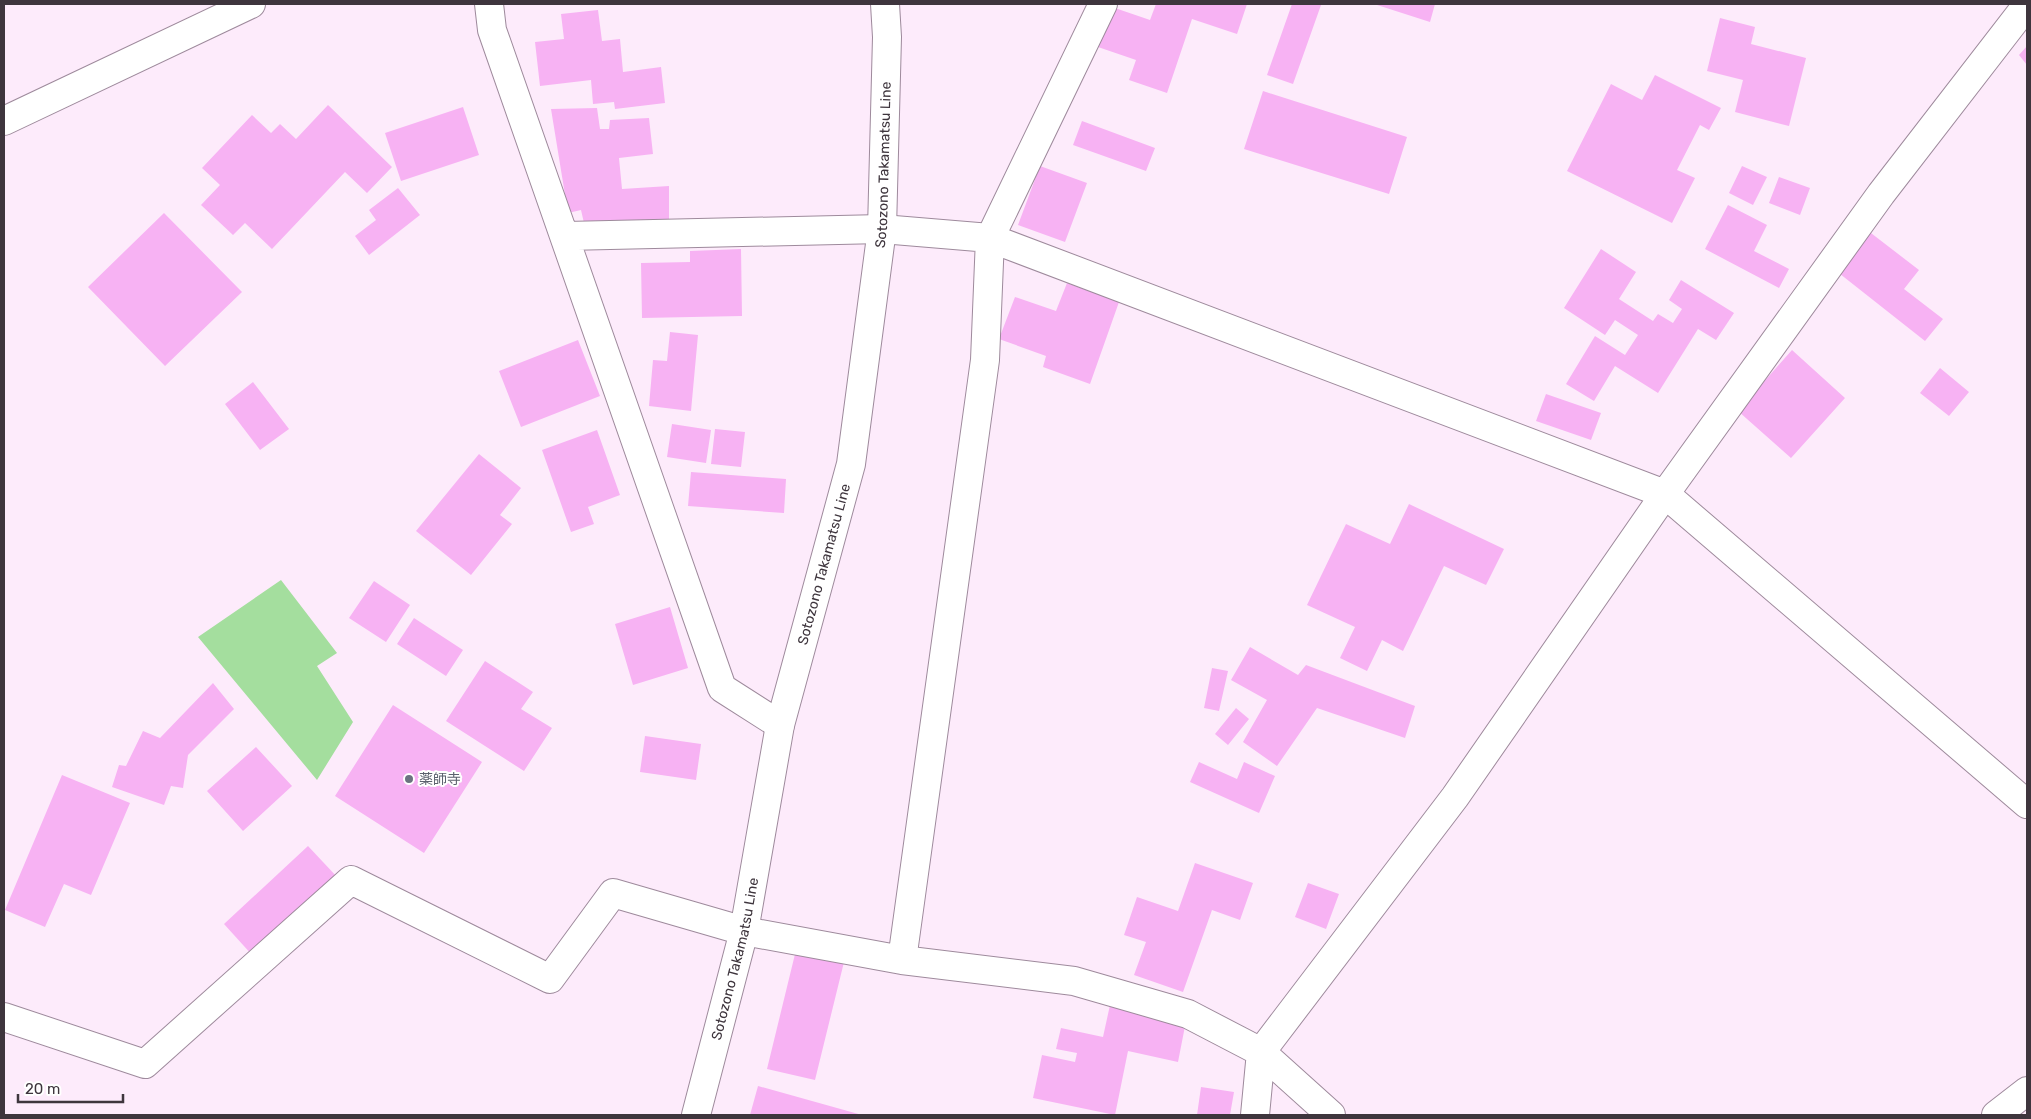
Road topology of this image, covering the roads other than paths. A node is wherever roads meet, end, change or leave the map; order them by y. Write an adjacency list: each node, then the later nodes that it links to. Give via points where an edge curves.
1 (251, 4): 7 (street)
2 (504, 4): 6 (street)
3 (885, 4): 8 (street, Sotozono Takamatsu Line)
4 (1103, 4): 10 (street)
5 (2027, 4): 11 (street, via 1881,194)
6 (490, 17): 9 (street)
7 (4, 121)
8 (882, 229): 9 (street); 10 (street); 12 (street, Sotozono Takamatsu Line, via 851,464)
9 (566, 236): 12 (street, via 722,688)
10 (990, 238): 11 (street); 15 (street, via 985,360)
11 (1665, 494): 13 (street); 17 (street, via 1455,797)
12 (780, 725): 14 (street, Sotozono Takamatsu Line)
13 (2027, 804)
14 (744, 931): 15 (street); 16 (street, via 613,893 550,979 351,880 145,1064); 19 (street, Sotozono Takamatsu Line)
15 (902, 960): 17 (street, via 1074,981 1188,1014)
16 (4, 1017)
17 (1261, 1052): 20 (street); 21 (street)
18 (2027, 1091): 22 (street)
19 (696, 1115)
20 (1255, 1115)
21 (1331, 1115)
22 (1996, 1115)

